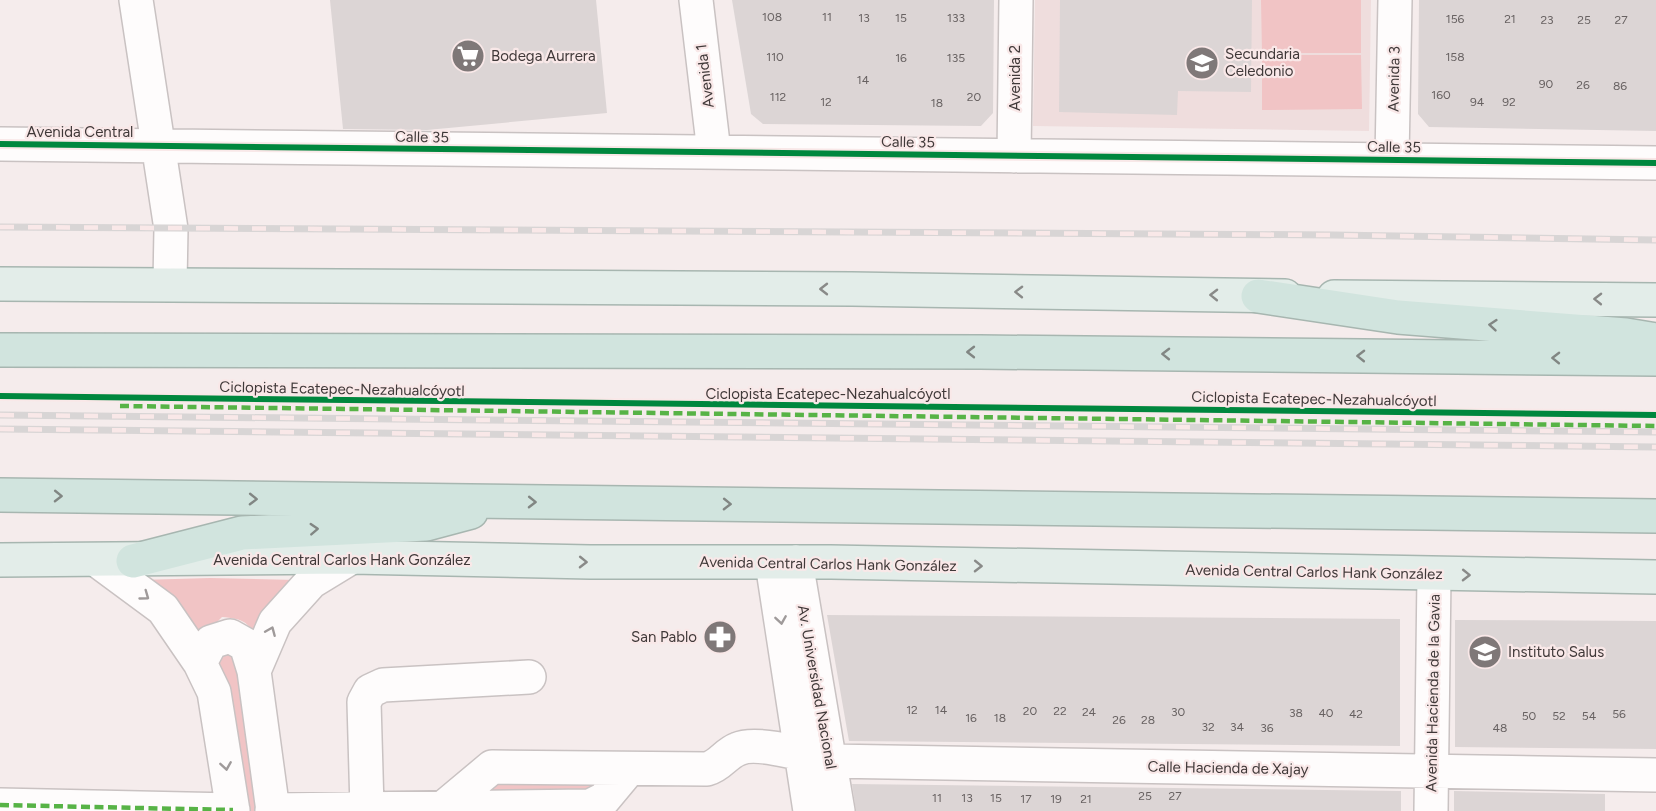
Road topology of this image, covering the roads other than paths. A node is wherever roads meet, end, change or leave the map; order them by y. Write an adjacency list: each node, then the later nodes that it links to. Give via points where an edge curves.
1 (136, 0): 6 (street)
2 (696, 0): 7 (street, Avenida 1)
3 (1016, 0): 8 (street, Avenida 2)
4 (1395, 0): 9 (street, Avenida 3)
5 (0, 144): 6 (street, Avenida Central)
6 (159, 145): 7 (street, Calle 35); 12 (street, via 171,229)
7 (714, 152): 8 (street, Calle 35)
8 (1014, 156): 9 (street, Calle 35)
9 (1392, 158): 10 (street, Calle 35)
10 (1656, 163)
11 (0, 284): 12 (main road)
12 (170, 284): 13 (main road, one-way to 12)
13 (1258, 296): 14 (main road, one-way to 13); 15 (highway, one-way to 13, via 1398,317)
14 (1656, 300)
15 (1656, 340)
16 (0, 350): 17 (highway, one-way to 16, via 980,352)
17 (1656, 359)
18 (0, 495): 19 (highway, one-way to 19)
19 (496, 501): 20 (highway, one-way to 20); 24 (highway, one-way to 19, via 242,533 426,524 464,515)
20 (1656, 516)
21 (352, 557): 24 (main road, Avenida Central Carlos Hank González); 25 (main road, Avenida Central Carlos Hank González, one-way to 25); 29 (street, one-way to 21, via 275,622 311,582)
22 (0, 560): 23 (main road, Avenida Central Carlos Hank González)
23 (98, 561): 24 (main road, Avenida Central Carlos Hank González); 28 (street, one-way to 28, via 163,609)
24 (134, 561)
25 (784, 562): 26 (main road, Avenida Central Carlos Hank González, one-way to 26); 31 (street, Av. Universidad Nacional)
26 (1434, 575): 27 (main road, Avenida Central Carlos Hank González, one-way to 27); 32 (street, Avenida Hacienda de la Gavia)
27 (1656, 577)
28 (200, 663): 29 (street, via 211,642 230,636 246,645); 36 (street, one-way to 36, via 214,692)
29 (254, 671): 37 (street)
30 (529, 677): 35 (street, via 383,685 370,691 364,702)
31 (816, 757): 32 (street, Calle Hacienda de Xajay); 35 (street, Calle Hacienda de Xajay, via 746,746 707,768 628,769 595,805); 38 (street, Av. Universidad Nacional); 39 (street, Av. Universidad Nacional)
32 (1432, 772): 33 (street, Calle Hacienda de Xajay); 40 (street, Avenida Hacienda de la Gavia)
33 (1656, 775)
34 (0, 805): 36 (street)
35 (367, 808): 37 (street)
36 (233, 811)
37 (273, 811)
38 (810, 811)
39 (838, 811)
40 (1431, 811)

